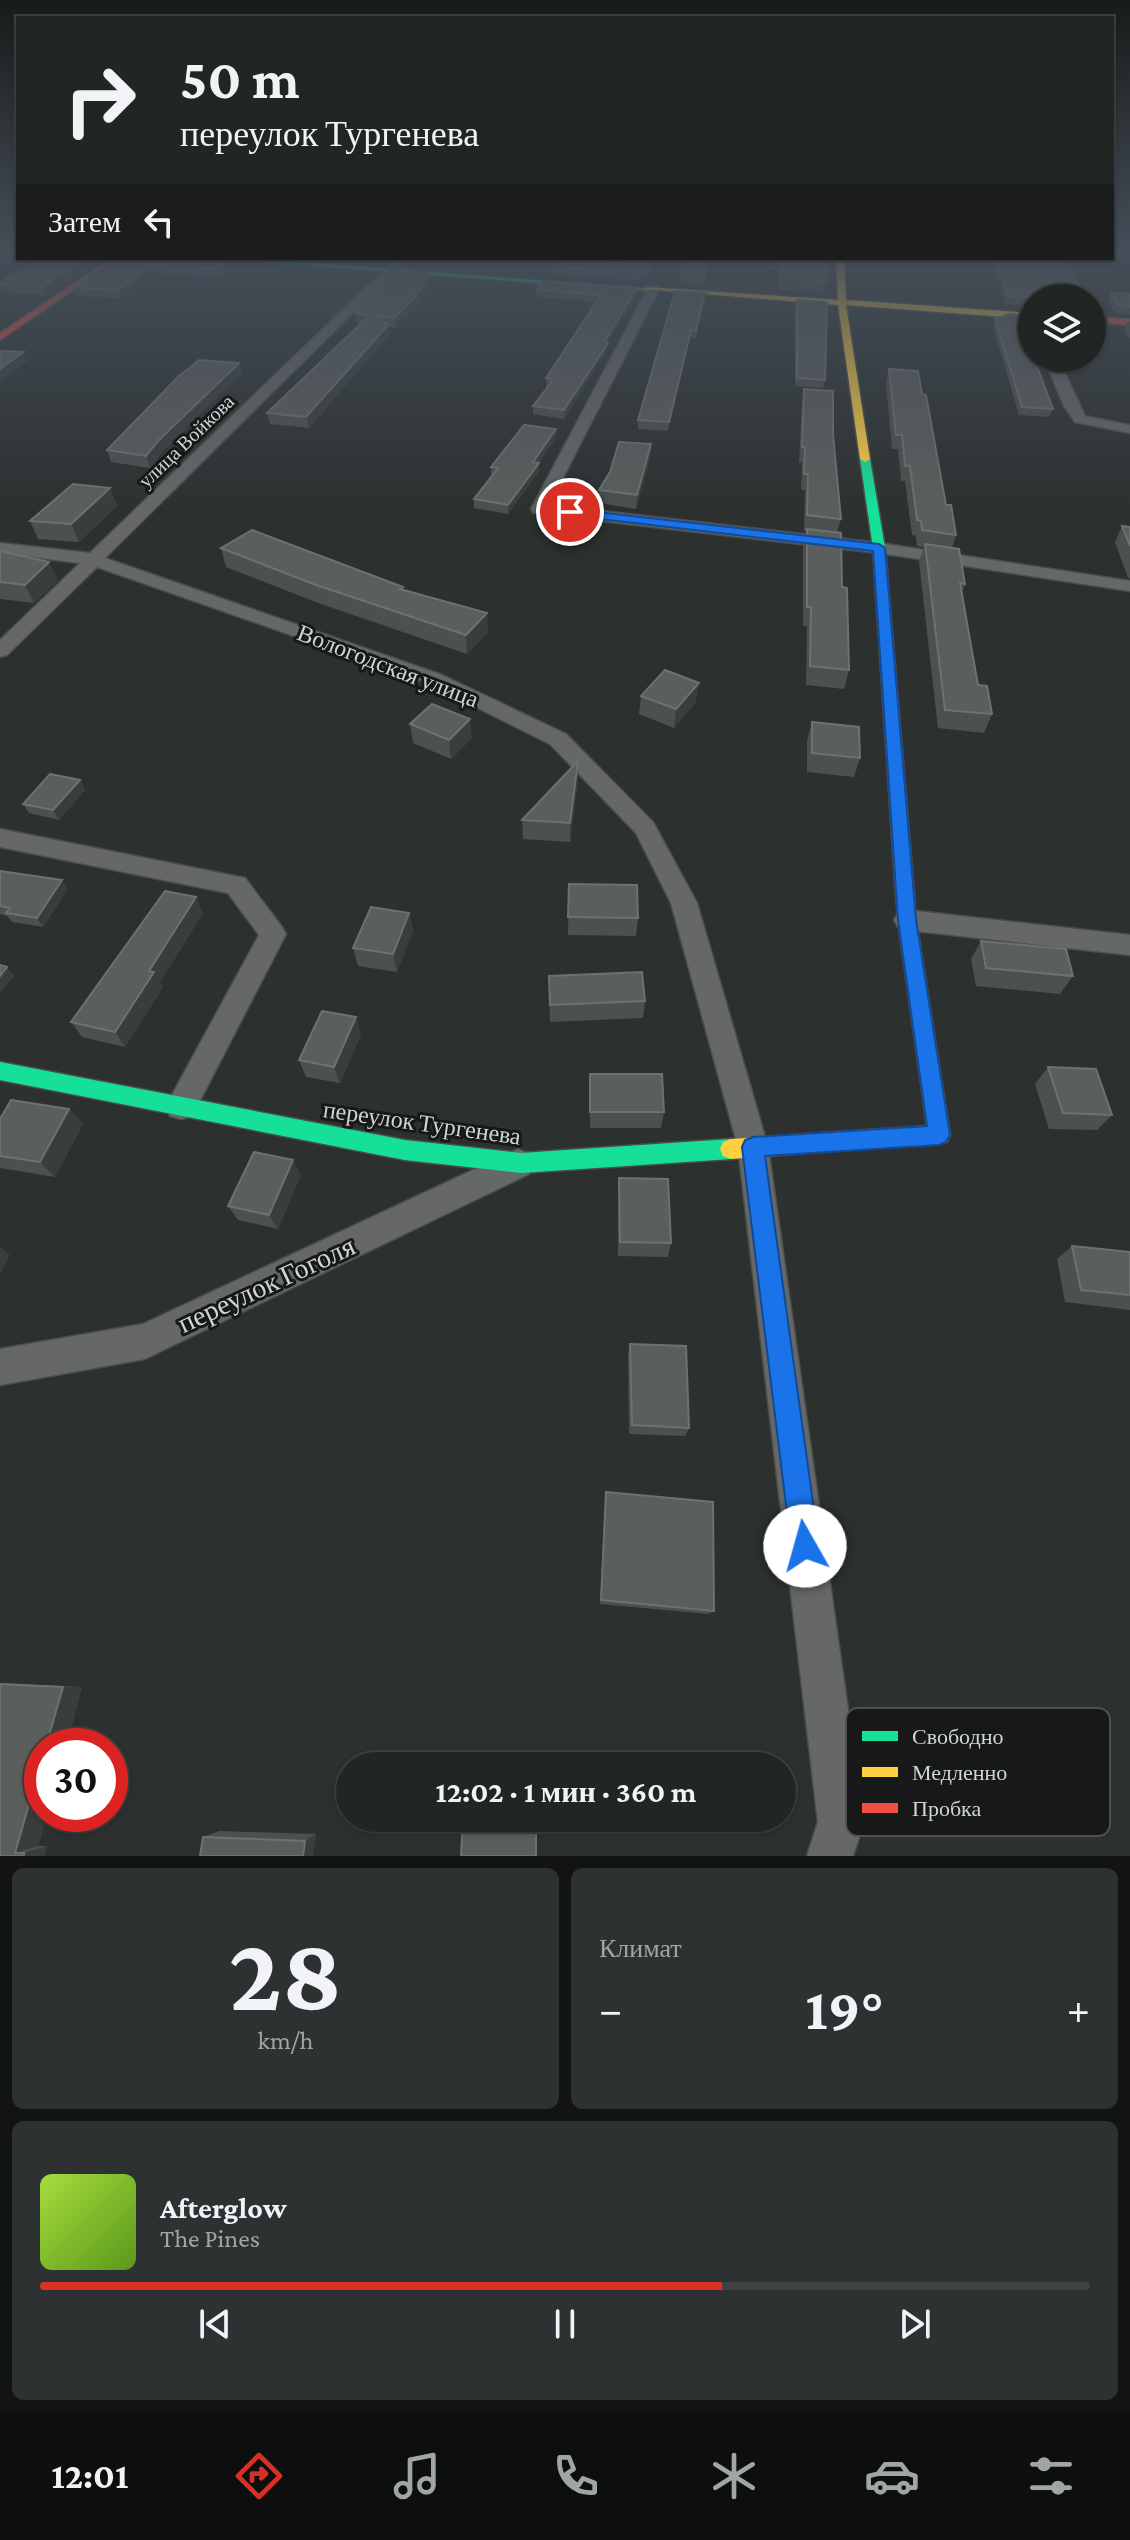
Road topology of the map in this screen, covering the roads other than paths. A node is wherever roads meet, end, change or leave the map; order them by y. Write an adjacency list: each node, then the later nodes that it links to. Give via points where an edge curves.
1 (319, 338): 8 (street, улица Войкова)
2 (628, 338): 7 (street, via 539,509)
3 (847, 338): 7 (street)
4 (1057, 372): 5 (street, via 1080,419)
5 (1130, 429)
6 (0, 548): 8 (street, Вологодская улица)
7 (879, 548): 9 (street); 12 (street)
8 (92, 559): 10 (street, улица Войкова); 16 (street, Вологодская улица, via 435,679 558,739 645,828 684,903)
9 (1130, 586)
10 (0, 651)
11 (0, 838): 15 (street, via 236,885 273,934)
12 (907, 920): 13 (street); 16 (street, переулок Тургенева, via 939,1135)
13 (1130, 945)
14 (0, 1071): 15 (street, переулок Тургенева)
15 (181, 1106): 17 (street, переулок Тургенева, via 405,1150)
16 (753, 1147): 17 (street, переулок Тургенева); 19 (street, Вологодская улица, via 841,1822)
17 (521, 1163): 18 (street, переулок Гоголя, via 145,1341)
18 (0, 1367)
19 (830, 1856)

